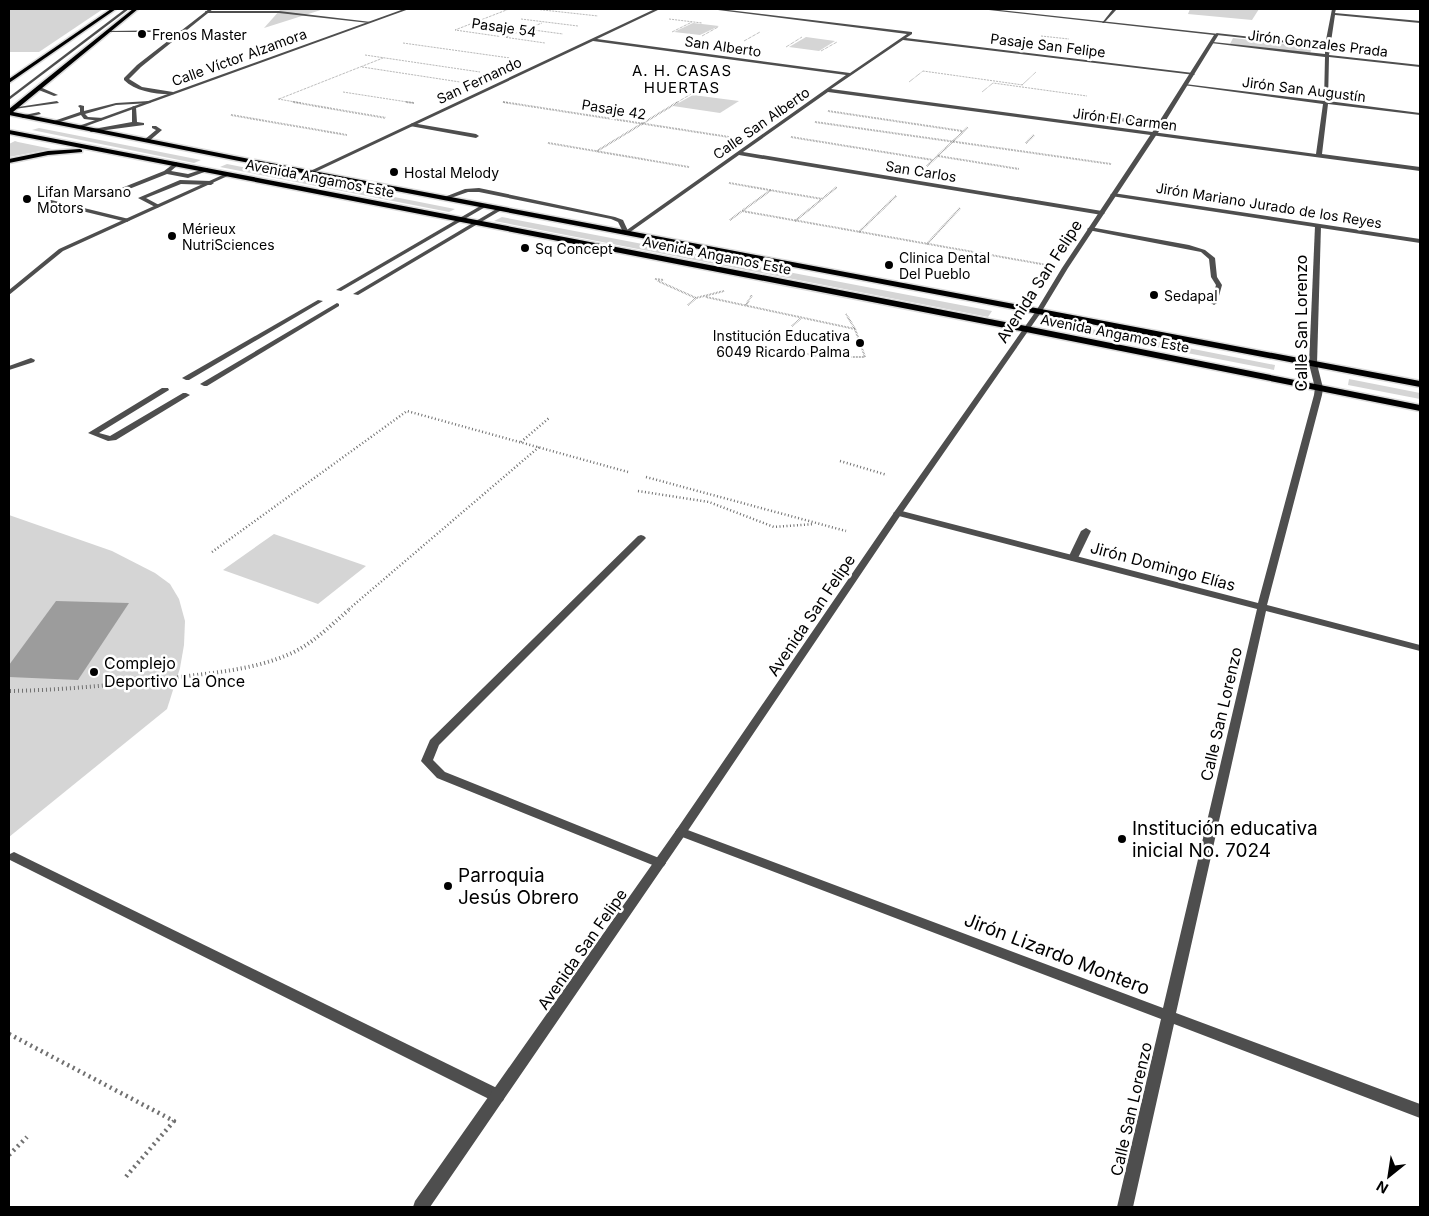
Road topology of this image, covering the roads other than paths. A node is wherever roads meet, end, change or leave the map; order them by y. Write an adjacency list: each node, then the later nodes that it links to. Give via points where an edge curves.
1 (114, 9): 25 (main road)
2 (127, 9): 31 (street)
3 (136, 9): 16 (main road)
4 (211, 9): 11 (street)
5 (407, 9): 12 (street, Calle Víctor Alzamora)
6 (658, 9): 19 (street, San Fernando)
7 (712, 9): 18 (street, Calle San Alberto, via 911,33)
8 (982, 9): 13 (street)
9 (1115, 9): 13 (street)
10 (1333, 11): 14 (street); 20 (street)
11 (206, 12): 12 (street, via 279,12); 15 (street)
12 (369, 22): 29 (street, Calle Víctor Alzamora)
13 (1103, 22): 17 (street)
14 (1420, 22)
15 (183, 31): 16 (street); 29 (street, via 126,79 142,88)
16 (108, 32): 27 (main road)
17 (1215, 38): 20 (street); 21 (street, Jirón Gonzales Prada); 24 (street, Avenida San Felipe)
18 (902, 39): 23 (street, Calle San Alberto); 24 (street, Pasaje San Felipe)
19 (592, 40): 23 (street, San Alberto); 44 (street, San Fernando)
20 (1327, 46): 21 (street)
21 (1327, 56): 22 (street, Jirón Gonzales Prada); 34 (street)
22 (1420, 66)
23 (850, 74): 28 (street, Calle San Alberto)
24 (1192, 74): 26 (street, Avenida San Felipe)
25 (10, 80)
26 (1185, 85): 34 (street, Jirón San Augustín); 50 (street, Avenida San Felipe)
27 (38, 88): 30 (street); 37 (main road)
28 (827, 90): 50 (street, Jirón El Carmen, via 985,112); 54 (street, Calle San Alberto)
29 (173, 93): 33 (street, Calle Víctor Alzamora)
30 (56, 95)
31 (9, 99)
32 (57, 102): 37 (street)
33 (149, 102): 35 (street, Calle Víctor Alzamora); 36 (street)
34 (1326, 103): 40 (street, Jirón San Augustín); 55 (street)
35 (134, 107): 42 (street, Calle Víctor Alzamora); 45 (street)
36 (81, 109): 42 (street, via 86,118); 43 (street)
37 (10, 111): 41 (main road, Avenida Angamos Este)
38 (39, 114): 41 (street)
39 (1082, 114): 50 (street)
40 (1420, 114)
41 (22, 116): 43 (main road, Avenida Angamos Este)
42 (101, 119): 47 (street, Calle Víctor Alzamora)
43 (54, 122): 47 (main road, Avenida Angamos Este)
44 (416, 123): 44 (street, via 477,134); 62 (street, San Fernando)
45 (135, 124): 46 (street); 49 (street)
46 (142, 124)
47 (79, 127): 49 (main road, Avenida Angamos Este)
48 (154, 127): 52 (street, via 159,130)
49 (91, 130): 52 (main road, Avenida Angamos Este)
50 (1157, 130): 55 (street, Jirón El Carmen); 68 (street, Avenida San Felipe)
51 (9, 132): 53 (main road, Avenida Angamos Este)
52 (146, 141): 56 (main road, Avenida Angamos Este)
53 (104, 150): 57 (main road, via 48,153); 58 (main road, Avenida Angamos Este)
54 (737, 153): 74 (street, San Carlos); 80 (street, Calle San Alberto)
55 (1320, 156): 59 (street, Jirón El Carmen)
56 (231, 158): 60 (main road); 62 (main road, Avenida Angamos Este)
57 (9, 161)
58 (176, 164): 60 (main road, Avenida Angamos Este); 61 (street)
59 (1420, 169)
60 (204, 170): 63 (main road, Avenida Angamos Este); 64 (street)
61 (166, 172): 64 (street); 67 (street)
62 (309, 172): 69 (main road, Avenida Angamos Este)
63 (230, 174): 66 (street); 75 (main road, Avenida Angamos Este)
64 (188, 176): 65 (street)
65 (180, 182): 66 (street); 71 (street, via 140,197)
66 (211, 183): 71 (street)
67 (122, 192)
68 (1113, 195): 74 (street, Avenida San Felipe); 78 (street, Jirón Mariano Jurado de los Reyes)
69 (445, 198): 72 (main road, Avenida Angamos Este); 80 (street, via 467,190 488,192 613,218 621,221)
70 (51, 202): 76 (street)
71 (157, 206): 76 (street)
72 (484, 206): 73 (main road, Avenida Angamos Este); 75 (street)
73 (500, 209): 77 (street); 80 (main road, Avenida Angamos Este)
74 (1102, 213): 79 (street, Avenida San Felipe)
75 (461, 219): 77 (main road, Avenida Angamos Este); 82 (street)
76 (127, 220): 85 (street, via 54,254)
77 (478, 223): 83 (street); 91 (main road, Avenida Angamos Este)
78 (1318, 226): 81 (street, Jirón Mariano Jurado de los Reyes); 93 (street, Calle San Lorenzo)
79 (1090, 229): 88 (street, via 1203,251 1212,258 1214,277 1219,285); 90 (street, Avenida San Felipe)
80 (626, 233): 90 (main road, Avenida Angamos Este)
81 (1420, 241)
82 (381, 266): 83 (street); 84 (street)
83 (398, 270): 86 (street)
84 (339, 290)
85 (9, 292)
86 (356, 294)
87 (320, 301): 95 (street)
88 (1214, 303)
89 (338, 305): 96 (street)
90 (1039, 312): 91 (street, Avenida San Felipe); 93 (main road, Avenida Angamos Este)
91 (1026, 329): 98 (main road, Avenida Angamos Este); 102 (street, Avenida San Felipe)
92 (31, 360): 94 (street)
93 (1313, 364): 97 (main road, Avenida Angamos Este); 98 (street, Calle San Lorenzo)
94 (9, 368)
95 (186, 378)
96 (204, 384)
97 (1420, 384)
98 (1319, 388): 101 (main road, Avenida Angamos Este); 106 (street, Calle San Lorenzo)
99 (165, 390): 100 (street, via 92,433 113,438)
100 (186, 395)
101 (1420, 408)
102 (898, 513): 105 (street, Jirón Domingo Elías); 108 (street, Avenida San Felipe)
103 (1086, 531): 105 (street)
104 (641, 538): 110 (street, via 434,743 427,761 441,776)
105 (1074, 558): 106 (street, Jirón Domingo Elías)
106 (1262, 607): 107 (street, Jirón Domingo Elías); 111 (street, Calle San Lorenzo)
107 (1420, 648)
108 (681, 832): 110 (street, Avenida San Felipe); 111 (street, Jirón Lizardo Montero)
109 (14, 857): 112 (street)
110 (660, 863): 112 (street, Avenida San Felipe)
111 (1169, 1016): 113 (street, Jirón Lizardo Montero); 115 (street, Calle San Lorenzo)
112 (498, 1096): 114 (street, Avenida San Felipe)
113 (1420, 1111)
114 (421, 1207)
115 (1125, 1207)

